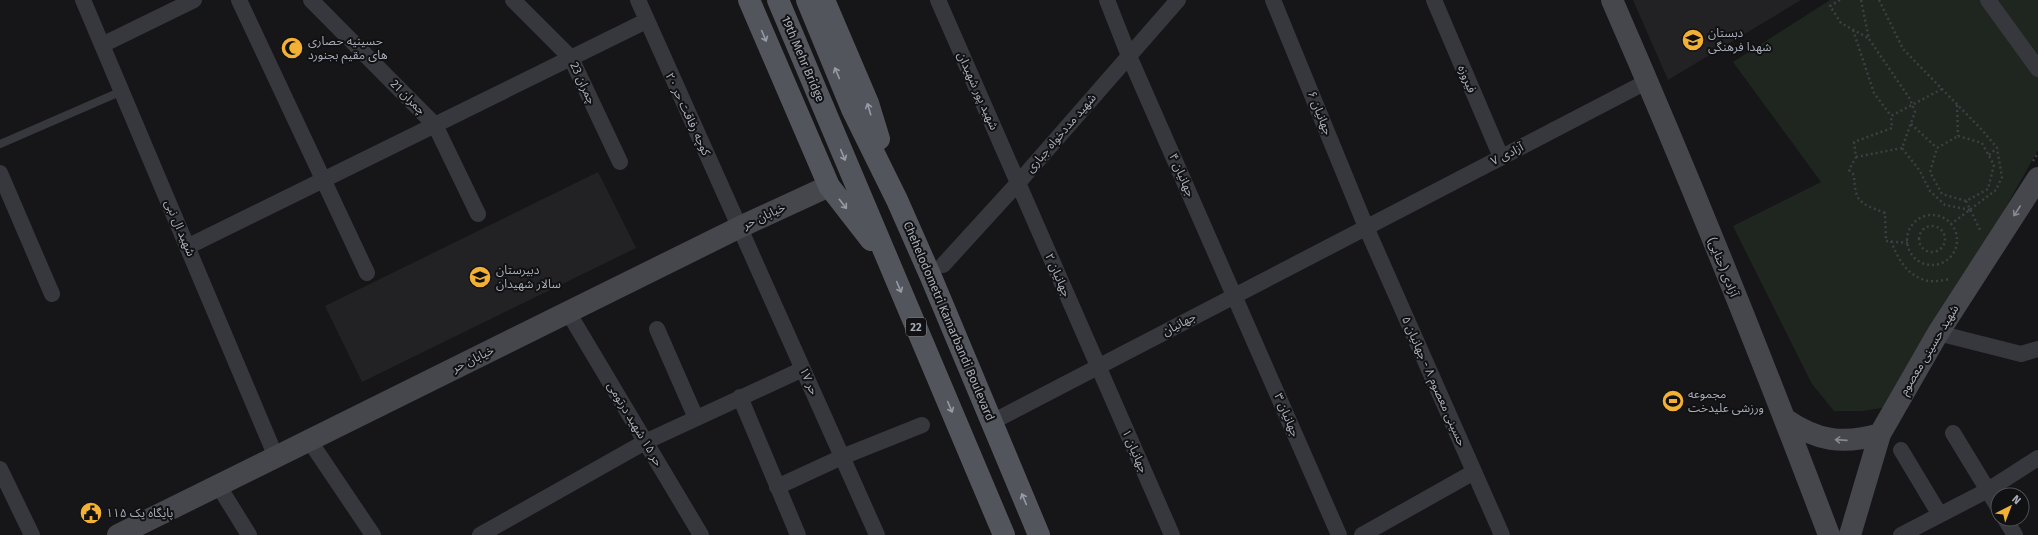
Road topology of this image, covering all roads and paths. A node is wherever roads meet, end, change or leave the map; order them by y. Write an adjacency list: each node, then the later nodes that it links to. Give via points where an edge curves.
1 (83, 0): 24 (street, شهید ال نبی)
2 (194, 0): 24 (street)
3 (239, 0): 47 (street)
4 (311, 0): 35 (street, چمران 21)
5 (512, 0): 26 (street, چمران 23)
6 (638, 0): 21 (street, کوچه رفاقت حر ۲۰)
7 (749, 0): 49 (main road, one-way to 49)
8 (778, 0): 62 (main road, 19th Mehr Bridge / 22, one-way to 62)
9 (807, 0): 50 (main road, Chehelodometri Kamarbandi Boulevard, one-way to 9, via 852,109)
10 (824, 0): 50 (main road, one-way to 10, via 868,103)
11 (938, 0): 48 (street, شهید پور شهیدان)
12 (1107, 0): 25 (street, جهانیان ۴)
13 (1178, 0): 25 (street, شهید مددخواه جباری)
14 (1273, 0): 56 (street, جهانیان ۶)
15 (1434, 0): 42 (street, فیروزه)
16 (1612, 0): 28 (main road, آزادی (حنایی))
17 (1840, 0): 22 (path, via 1830,6 1841,23)
18 (1861, 0): 23 (path)
19 (1878, 0): 29 (path, via 1903,49)
20 (1988, 0): 27 (street)
21 (646, 21): 26 (street); 55 (street, کوچه رفاقت حر ۲۰)
22 (1853, 30): 23 (path); 33 (path, via 1874,93)
23 (1869, 39): 32 (path)
24 (102, 45): 30 (street, شهید ال نبی)
25 (1129, 56): 48 (street, شهید مددخواه جباری); 67 (street, جهانیان ۴)
26 (571, 58): 35 (street); 44 (street, چمران 23)
27 (2038, 69)
28 (1648, 81): 42 (street, آزادی ۷); 76 (main road, آزادی (حنایی))
29 (1942, 89): 31 (path); 32 (path)
30 (122, 91): 37 (lane); 61 (street, شهید ال نبی)
31 (1957, 104): 36 (path); 40 (path)
32 (1912, 105): 33 (path); 34 (path, via 1915,112)
33 (1891, 116): 43 (path, via 1892,128 1854,142)
34 (1911, 124): 38 (path); 39 (path)
35 (435, 125): 47 (street); 53 (street, چمران 21)
36 (1958, 136): 39 (path); 41 (path, via 1982,143)
37 (0, 144)
38 (1902, 148): 43 (path); 52 (path, via 1920,171 1930,191 1945,205)
39 (1937, 148): 51 (path, via 1930,172 1942,194)
40 (1997, 148): 41 (path); 52 (path, via 2002,177 1996,190)
41 (1989, 155): 51 (path, via 1994,165 1988,189)
42 (1500, 157): 56 (street, آزادی ۷)
43 (1856, 157): 58 (path, via 1849,170 1854,175 1855,193 1863,204 1885,213 1886,241)
44 (620, 162)
45 (0, 173): 66 (street)
46 (2038, 178): 60 (main road, شهید حسینی معصوم, one-way to 60)
47 (323, 180): 61 (street); 64 (street)
48 (1018, 183): 63 (street, شهید مددخواه جباری); 72 (street, جهانیان ۲)
49 (829, 186): 55 (main road, خیابان حر); 62 (main road, one-way to 62)
50 (897, 200): 77 (main road, Chehelodometri Kamarbandi Boulevard)
51 (1966, 201): 52 (path)
52 (1970, 210): 54 (path); 60 (path, via 1983,234)
53 (478, 214)
54 (1951, 224): 59 (path, via 1947,219 1932,215 1917,220 1908,233); 59 (path, via 1956,232 1957,247 1948,260 1933,266 1918,261 1908,249)
55 (740, 227): 68 (main road, خیابان حر); 73 (street, حر ۱۷)
56 (1366, 227): 67 (street, جهانیان); 88 (street, حسینی معصوم ۸ - جهانیان ۵)
57 (1939, 227): 57 (path, via 1928,225 1920,232 1918,242 1924,251 1934,253 1943,246 1945,236)
58 (1891, 242): 59 (path); 65 (path, via 1899,261 1915,276 1929,281)
59 (1908, 243)
60 (1996, 243): 70 (main road, شهید حسینی معصوم)
61 (187, 247): 84 (street, شهید ال نبی)
62 (889, 263): 102 (main road, 22, one-way to 102)
63 (943, 264)
64 (367, 273)
65 (1953, 279)
66 (52, 294)
67 (1235, 295): 72 (street, جهانیان); 105 (street, جهانیان ۳)
68 (568, 312): 81 (main road, خیابان حر); 82 (street, حر ۱۵ شهید درتومی)
69 (657, 329): 75 (street)
70 (1938, 333): 71 (street, via 2021,354); 80 (main road, شهید حسینی معصوم)
71 (2038, 349)
72 (1098, 366): 77 (street, جهانیان); 104 (street, جهانیان ۱)
73 (803, 369): 74 (street); 85 (street, حر ۱۷)
74 (740, 397): 75 (street); 90 (street)
75 (696, 418): 82 (street)
76 (1785, 418): 80 (main road, one-way to 76, via 1847,441 1830,440 1799,428); 108 (main road, آزادی (حنایی))
77 (992, 422): 103 (main road, Chehelodometri Kamarbandi Boulevard, one-way to 77)
78 (922, 425): 85 (street)
79 (1953, 432): 91 (street)
80 (1880, 434): 109 (main road, شهید حسینی معصوم)
81 (309, 440): 84 (main road, خیابان حر); 98 (street)
82 (645, 442): 99 (street); 100 (street, حر ۱۵ شهید درتومی)
83 (1901, 450): 93 (street)
84 (276, 457): 89 (main road, خیابان حر)
85 (842, 457): 90 (street); 101 (street, حر ۱۷)
86 (2038, 458): 91 (street)
87 (0, 469): 95 (street)
88 (1474, 472): 106 (street); 107 (street, حسینی معصوم ۸ - جهانیان ۵)
89 (218, 485): 96 (main road, خیابان حر); 97 (street)
90 (778, 486): 94 (street)
91 (1988, 490): 92 (street); 93 (street)
92 (1990, 493)
93 (1940, 515): 110 (street)
94 (797, 534)
95 (32, 535)
96 (118, 535)
97 (249, 535)
98 (373, 535)
99 (480, 535)
100 (701, 535)
101 (877, 535)
102 (1004, 535)
103 (1039, 535)
104 (1172, 535)
105 (1339, 535)
106 (1362, 535)
107 (1502, 535)
108 (1830, 535)
109 (1850, 535)
110 (1901, 535)

